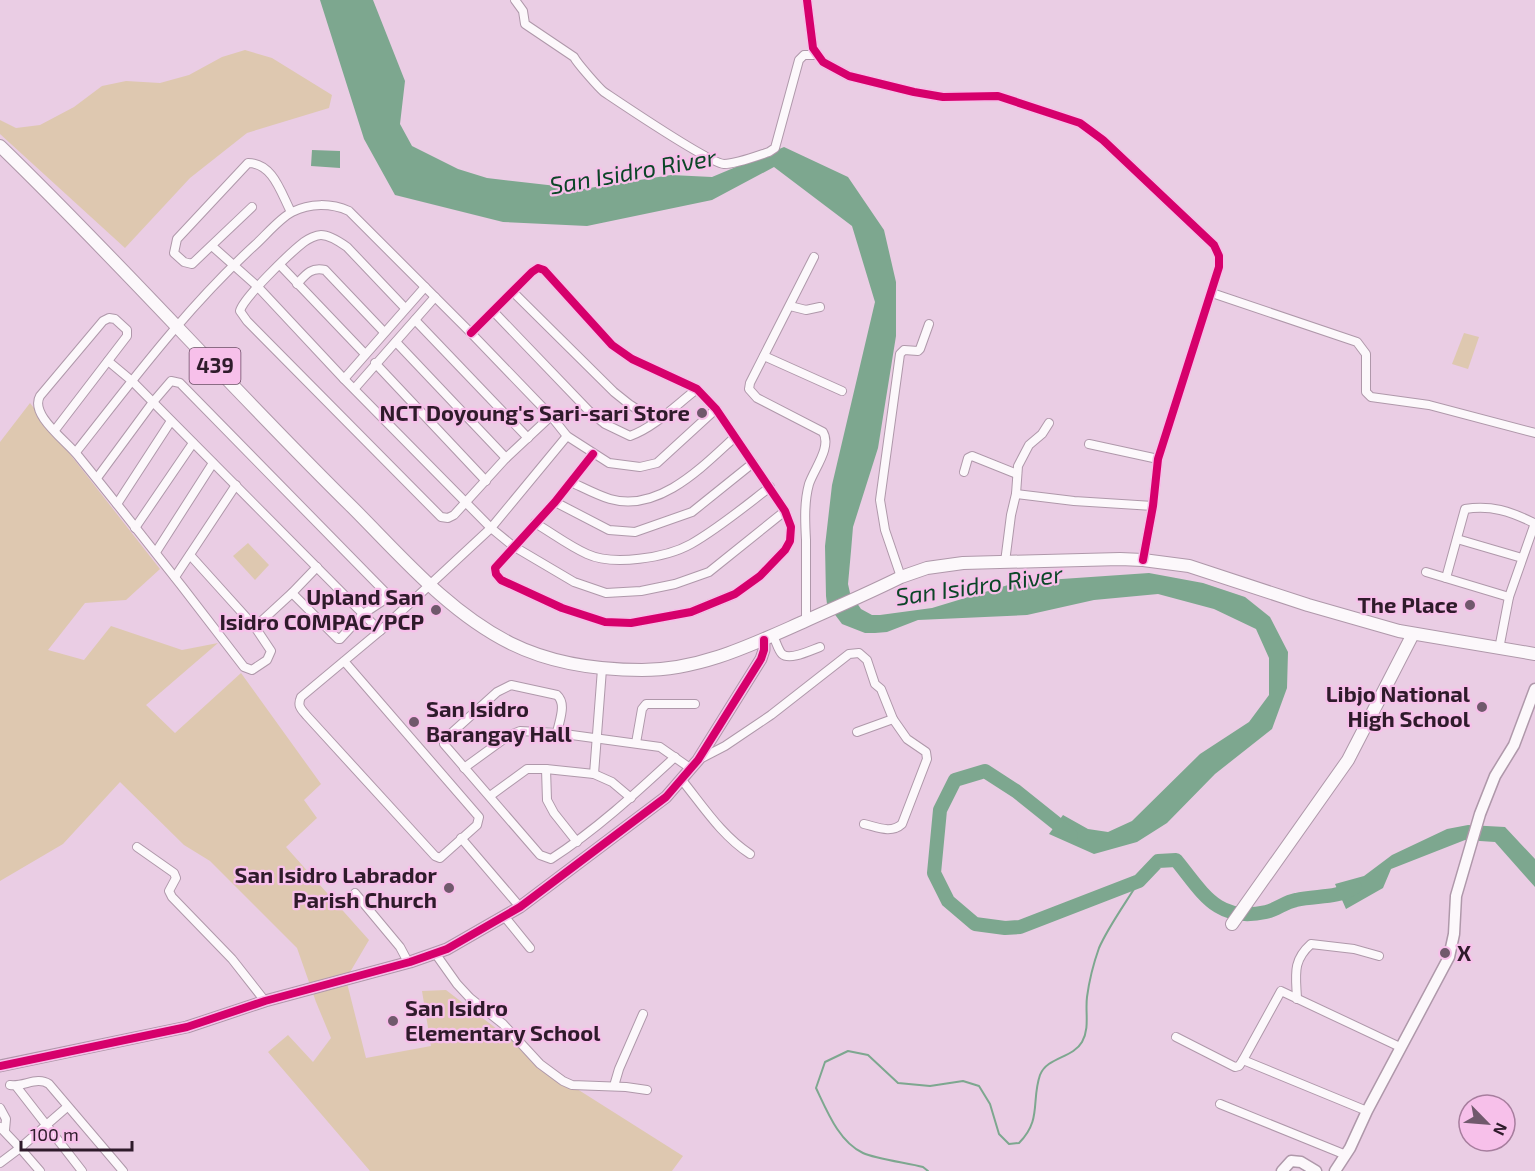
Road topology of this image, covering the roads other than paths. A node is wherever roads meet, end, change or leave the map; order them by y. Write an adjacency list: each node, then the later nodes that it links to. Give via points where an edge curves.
1 (515, 0): 3 (street, via 523,11 525,24 574,57 604,92 723,164 775,148 799,60 804,55)
2 (807, 0): 3 (street)
3 (816, 55): 15 (street, via 849,76 931,95 998,96 1080,123 1214,245 1219,267)
4 (0, 146): 23 (main road, 439)
5 (252, 207): 7 (street)
6 (291, 212): 7 (street, via 269,171 261,164 248,163 177,239 174,253 192,264); 9 (street); 13 (street, via 321,204 349,211)
7 (212, 246): 9 (street)
8 (814, 257): 17 (street)
9 (234, 264): 12 (street); 23 (street)
10 (280, 265): 11 (street); 12 (street); 19 (street, via 305,241 322,235 347,247)
11 (297, 284): 24 (street, via 308,272 325,270); 27 (street)
12 (257, 286): 31 (street); 63 (street, via 242,304 240,311 247,321 441,517 454,515)
13 (425, 287): 16 (street); 19 (street)
14 (513, 292): 20 (street); 34 (street, via 532,272 544,270 612,345 632,359); 40 (street, via 614,392)
15 (1212, 293): 43 (street, via 1357,342 1366,354 1366,392 1371,396 1429,405); 52 (street)
16 (435, 297): 21 (street); 25 (street)
17 (790, 306): 18 (street); 28 (street)
18 (820, 307)
19 (405, 308): 24 (street)
20 (493, 311): 25 (street); 40 (street, via 605,424 630,436)
21 (415, 320): 26 (street); 46 (street)
22 (928, 324): 82 (street, via 920,349 900,354 880,500 885,530)
23 (177, 326): 32 (street); 84 (main road, 439, via 303,459)
24 (384, 332): 27 (street)
25 (471, 333): 38 (street)
26 (396, 342): 30 (street); 51 (street)
27 (364, 354): 31 (street)
28 (764, 356): 35 (street); 88 (street, via 750,383 751,392 823,432 826,441 805,506)
29 (108, 361): 32 (street); 42 (street); 42 (street, via 127,336 127,330 109,318 37,402 43,420)
30 (375, 363): 33 (street); 58 (street)
31 (344, 379): 33 (street)
32 (132, 381): 36 (street); 49 (street)
33 (355, 388): 63 (street)
34 (697, 389): 37 (street); 40 (street)
35 (842, 391)
36 (153, 402): 39 (street); 57 (street); 87 (street, via 171,381 180,383 385,592 384,600)
37 (716, 409): 45 (street); 50 (street, via 657,463 623,466)
38 (550, 416): 44 (street); 46 (street)
39 (171, 421): 47 (street); 65 (street)
40 (655, 421)
41 (1049, 423): 56 (street, via 1024,451)
42 (55, 430): 49 (street)
43 (1535, 433)
44 (567, 436): 50 (street); 71 (street)
45 (735, 437): 54 (street); 59 (street, via 668,492 632,501 611,500)
46 (528, 438): 51 (street)
47 (193, 443): 53 (street); 70 (street)
48 (1089, 444): 52 (street)
49 (76, 452): 57 (street)
50 (593, 454): 59 (street)
51 (506, 458): 58 (street)
52 (1158, 459): 66 (street)
53 (213, 463): 60 (street); 74 (street)
54 (753, 463): 61 (street); 64 (street, via 692,512 634,532 609,530)
55 (964, 472): 56 (street, via 972,456)
56 (1017, 474): 62 (street)
57 (97, 478): 65 (street)
58 (486, 481): 63 (street)
59 (571, 482): 64 (street)
60 (236, 485): 75 (street); 79 (street)
61 (770, 487): 67 (street); 69 (street, via 689,546 636,559 614,561 589,555)
62 (1016, 494): 66 (street); 78 (street)
63 (466, 501): 71 (street)
64 (555, 502): 69 (street)
65 (117, 504): 70 (street)
66 (1153, 506): 77 (street)
67 (785, 512): 73 (street, via 710,572 641,591 606,593 574,582); 73 (street, via 791,527 790,541 760,576 735,594 691,612 632,623 605,622 572,612 501,580 495,568)
68 (1534, 523): 72 (street, via 1499,509 1465,509); 76 (street)
69 (535, 524): 73 (street)
70 (135, 528): 74 (street)
71 (491, 528): 73 (street); 84 (street)
72 (1457, 539): 76 (street); 83 (street)
73 (513, 546)
74 (156, 552): 81 (street)
75 (190, 555): 81 (street); 89 (street)
76 (1522, 558): 86 (street)
77 (1143, 560): 78 (main road, 439); 91 (main road, 439, via 1190,566)
78 (1005, 561): 82 (main road, 439, via 927,568)
79 (317, 567): 85 (street); 87 (street)
80 (1426, 572): 83 (street)
81 (175, 577): 89 (street, via 248,670 267,660 271,651)
82 (901, 577): 88 (main road, 439)
83 (1446, 578): 86 (street)
84 (431, 585): 90 (street); 97 (main road, 439, via 471,620 510,643 554,660)
85 (292, 593): 87 (street, via 338,639); 89 (street)
86 (1509, 597): 94 (street)
87 (363, 614): 90 (street)
88 (806, 620): 92 (main road, 439)
89 (255, 627)
90 (380, 631): 96 (street)
91 (1413, 634): 94 (main road, 439); 121 (main road, via 1348,760)
92 (769, 638): 93 (street, via 784,656); 97 (main road, 439, via 724,656 676,668); 106 (street, via 761,659)
93 (820, 647)
94 (1499, 649): 95 (main road, 439)
95 (1535, 654)
96 (344, 662): 114 (street, via 479,817 477,825); 114 (street, via 301,697 300,707 435,856 440,858)
97 (602, 669): 103 (street)
98 (1535, 689): 130 (street, via 1514,745 1495,776 1480,814 1458,888 1449,957)
99 (695, 704): 104 (street, via 646,704)
100 (893, 718): 101 (street); 106 (street, via 867,660 852,652 762,721); 113 (street, via 907,739 926,752 927,759 902,824 888,830)
101 (857, 732)
102 (557, 733): 103 (street); 107 (street, via 520,731); 107 (street, via 561,699 511,685 497,692 446,738 444,744)
103 (596, 740): 104 (street); 109 (street)
104 (636, 743): 105 (street, via 660,747)
105 (675, 757): 106 (street); 112 (street)
106 (694, 764): 110 (street)
107 (464, 768): 111 (street)
108 (546, 768): 109 (street); 111 (street, via 527,769); 115 (street, via 547,800)
109 (594, 774): 112 (street, via 612,782)
110 (681, 779): 117 (street, via 724,833); 119 (street, via 666,797)
111 (490, 796): 115 (street, via 540,855 551,859)
112 (631, 798): 115 (street)
113 (864, 824)
114 (461, 838): 119 (street)
115 (577, 842)
116 (137, 847): 127 (street, via 174,873 176,878 169,891 172,897 232,959)
117 (750, 854)
118 (355, 894): 125 (street)
119 (520, 907): 120 (street)
120 (504, 916): 122 (street); 123 (street)
121 (1232, 924)
122 (530, 948)
123 (435, 953): 125 (street); 133 (street, via 470,998 503,1024 540,1064 572,1085)
124 (1379, 956): 126 (street, via 1311,944 1295,968)
125 (408, 962): 127 (street)
126 (1297, 999): 130 (street); 131 (street, via 1281,991)
127 (265, 1001): 132 (street, via 187,1027)
128 (643, 1014): 133 (street)
129 (1176, 1037): 131 (street, via 1235,1067)
130 (1400, 1047): 138 (street)
131 (1243, 1060): 138 (street)
132 (0, 1066)
133 (614, 1086): 134 (street)
134 (647, 1090)
135 (1220, 1104): 142 (street)
136 (67, 1107): 139 (street); 139 (street, via 40,1080 13,1086); 144 (street)
137 (0, 1108): 140 (street, via 6,1119)
138 (1367, 1111): 142 (street)
139 (45, 1126): 141 (street); 146 (street)
140 (2, 1128): 141 (street)
141 (20, 1148): 143 (street); 145 (street)
142 (1346, 1155): 149 (street)
143 (1, 1160)
144 (120, 1170)
145 (40, 1171)
146 (82, 1171)
147 (1282, 1171): 148 (street, via 1291,1161)
148 (1316, 1171)
149 (1335, 1171)

